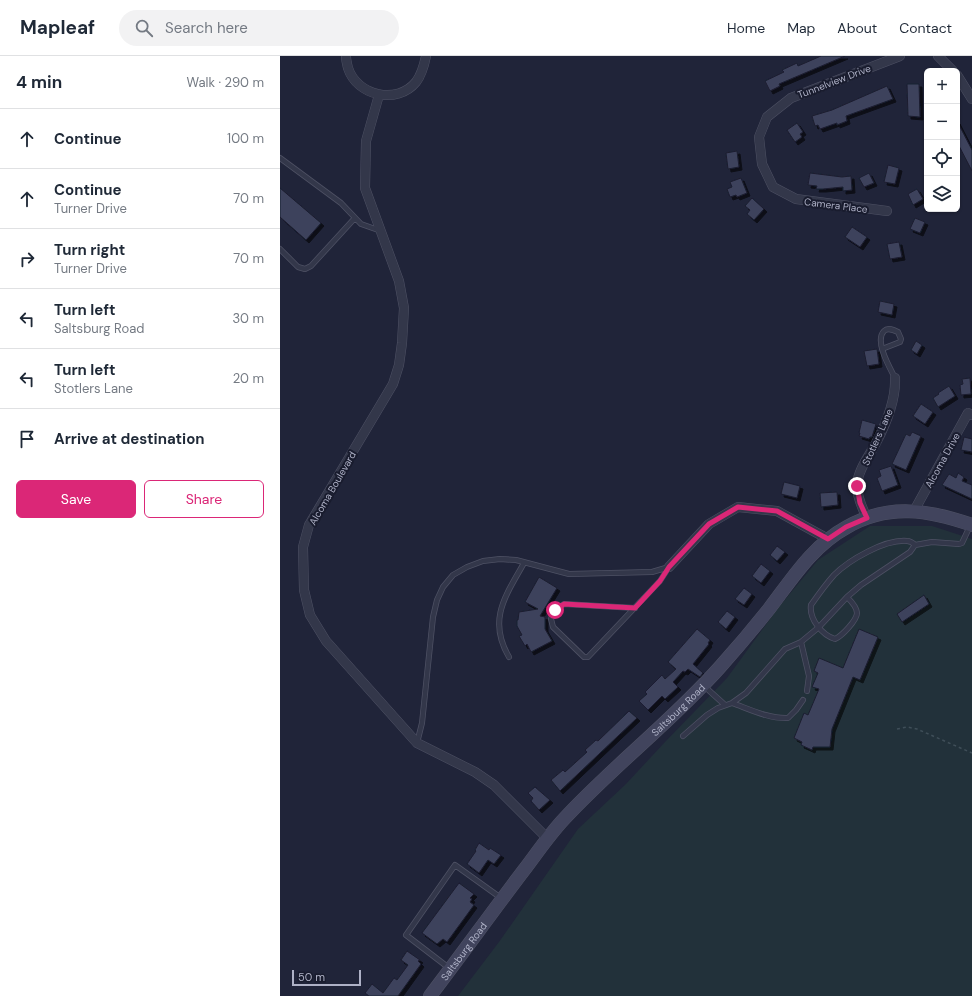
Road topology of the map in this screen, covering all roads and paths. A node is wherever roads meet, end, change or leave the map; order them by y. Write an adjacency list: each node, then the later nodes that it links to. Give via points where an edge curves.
1 (346, 56): 7 (street, via 351,75 360,87)
2 (426, 56): 7 (street, via 423,70 416,82 394,95)
3 (900, 56): 8 (street, Tunnelview Drive)
4 (938, 56): 5 (street)
5 (950, 68)
6 (960, 80): 9 (street)
7 (379, 95): 13 (street, Alcoma Boulevard, via 366,141 365,188)
8 (791, 98): 11 (street, Camera Place, via 767,116 759,137 762,164 773,187 796,199)
9 (972, 99)
10 (280, 158): 12 (lane, via 341,203)
11 (888, 211)
12 (354, 218): 13 (lane, via 361,224); 14 (lane, via 311,266 305,269 298,267)
13 (381, 231): 37 (street, Alcoma Boulevard, via 399,281 404,308 399,365 393,384 310,525 304,547 304,590 310,615 326,641)
14 (280, 249)
15 (882, 349): 15 (lane, via 880,339 884,331 891,329 898,332 900,342); 16 (lane)
16 (895, 378): 19 (street, Stotlers Lane, via 896,389 885,423 858,478 860,503)
17 (972, 415): 18 (street, Alcoma Drive, via 968,414)
18 (914, 511): 19 (main road, Saltsburg Road, via 878,514); 20 (main road, Saltsburg Road, via 932,513)
19 (867, 518): 21 (main road, Saltsburg Road, via 846,527)
20 (971, 525): 22 (lane, via 962,543 932,542)
21 (828, 539): 24 (street, via 777,511 738,507 709,524); 30 (main road, Saltsburg Road, via 796,572)
22 (915, 545): 25 (lane, via 910,552); 27 (lane, via 907,541 879,547 857,557 833,576 811,605 811,613)
23 (524, 563): 24 (lane, via 569,574 652,572); 29 (lane, via 504,598 499,618 500,638); 37 (lane, via 500,559 483,561 453,575 443,587 433,617 422,723)
24 (669, 567): 26 (lane, via 660,581)
25 (847, 597): 27 (lane); 27 (lane, via 857,612 844,633 835,639 828,637)
26 (635, 608): 26 (lane, via 586,657 553,627 551,619 555,610 564,604)
27 (819, 627): 28 (lane)
28 (801, 642): 31 (lane, via 809,676); 33 (lane, via 786,649 746,693)
29 (509, 657)
30 (704, 685): 34 (lane); 39 (main road, Saltsburg Road, via 582,800)
31 (807, 691)
32 (803, 700): 33 (lane, via 788,718)
33 (732, 703): 34 (lane)
34 (724, 705): 36 (lane, via 707,715)
35 (897, 729): 38 (path, via 917,729)
36 (683, 736)
37 (417, 743): 39 (street, Alcoma Boulevard, via 475,772 494,785)
38 (972, 754)
39 (548, 839): 40 (main road, Saltsburg Road)
40 (502, 898): 41 (main road, Saltsburg Road); 41 (lane, via 455,865 406,936)
41 (451, 969): 42 (main road, Saltsburg Road)
42 (430, 996)

